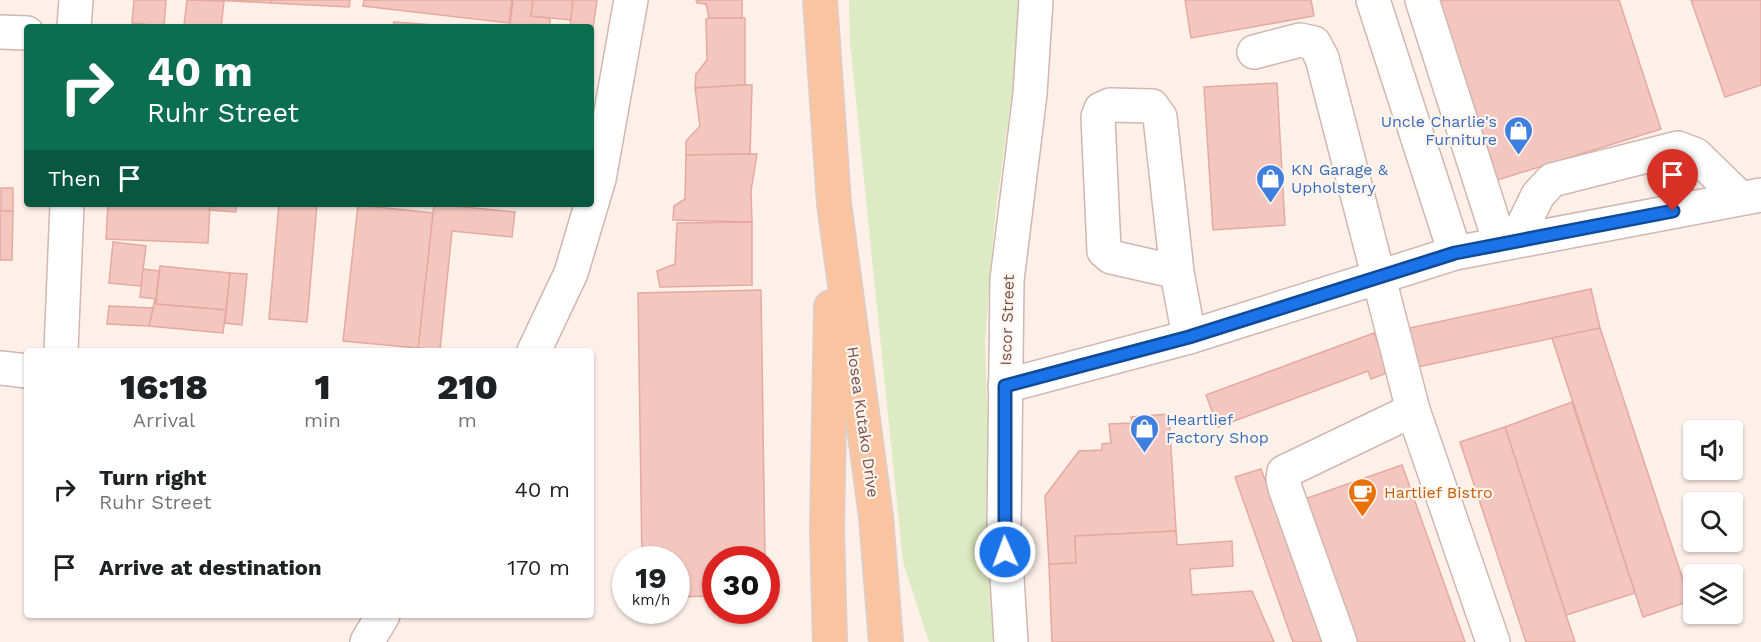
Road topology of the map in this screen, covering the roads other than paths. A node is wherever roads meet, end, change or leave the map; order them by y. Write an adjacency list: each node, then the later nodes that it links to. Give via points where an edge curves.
1 (76, 0): 7 (street)
2 (631, 0): 11 (street)
3 (820, 0): 13 (main road, Hosea Kutako Drive)
4 (1036, 0): 25 (street, Iscor Street, via 1030,94 1007,280)
5 (1373, 0): 17 (street)
6 (1422, 0): 16 (street)
7 (74, 24)
8 (0, 32): 9 (street)
9 (24, 33)
10 (1254, 52): 19 (street, via 1300,40 1314,44 1322,58)
11 (594, 196)
12 (1750, 196): 16 (street); 16 (street, via 1696,155 1678,148 1552,180)
13 (834, 203): 29 (main road, Hosea Kutako Drive, via 827,530); 30 (main road, Hosea Kutako Drive, via 876,518)
14 (67, 207): 21 (street)
15 (591, 207): 22 (street, via 571,273)
16 (1508, 241): 17 (street)
17 (1455, 253): 19 (street)
18 (1176, 272): 18 (street, via 1160,117 1152,106 1110,105 1101,109 1098,117 1104,251 1111,257); 20 (street)
19 (1379, 275): 20 (street); 26 (street)
20 (1189, 337): 25 (street)
21 (61, 348)
22 (535, 348)
23 (0, 368): 24 (street)
24 (24, 371)
25 (1005, 386): 31 (street, Iscor Street, via 1004,529)
26 (1413, 410): 32 (street, via 1284,472 1282,479); 33 (street)
27 (381, 618): 28 (street)
28 (367, 642)
29 (830, 642)
30 (886, 642)
31 (1011, 642)
32 (1340, 642)
33 (1493, 642)

